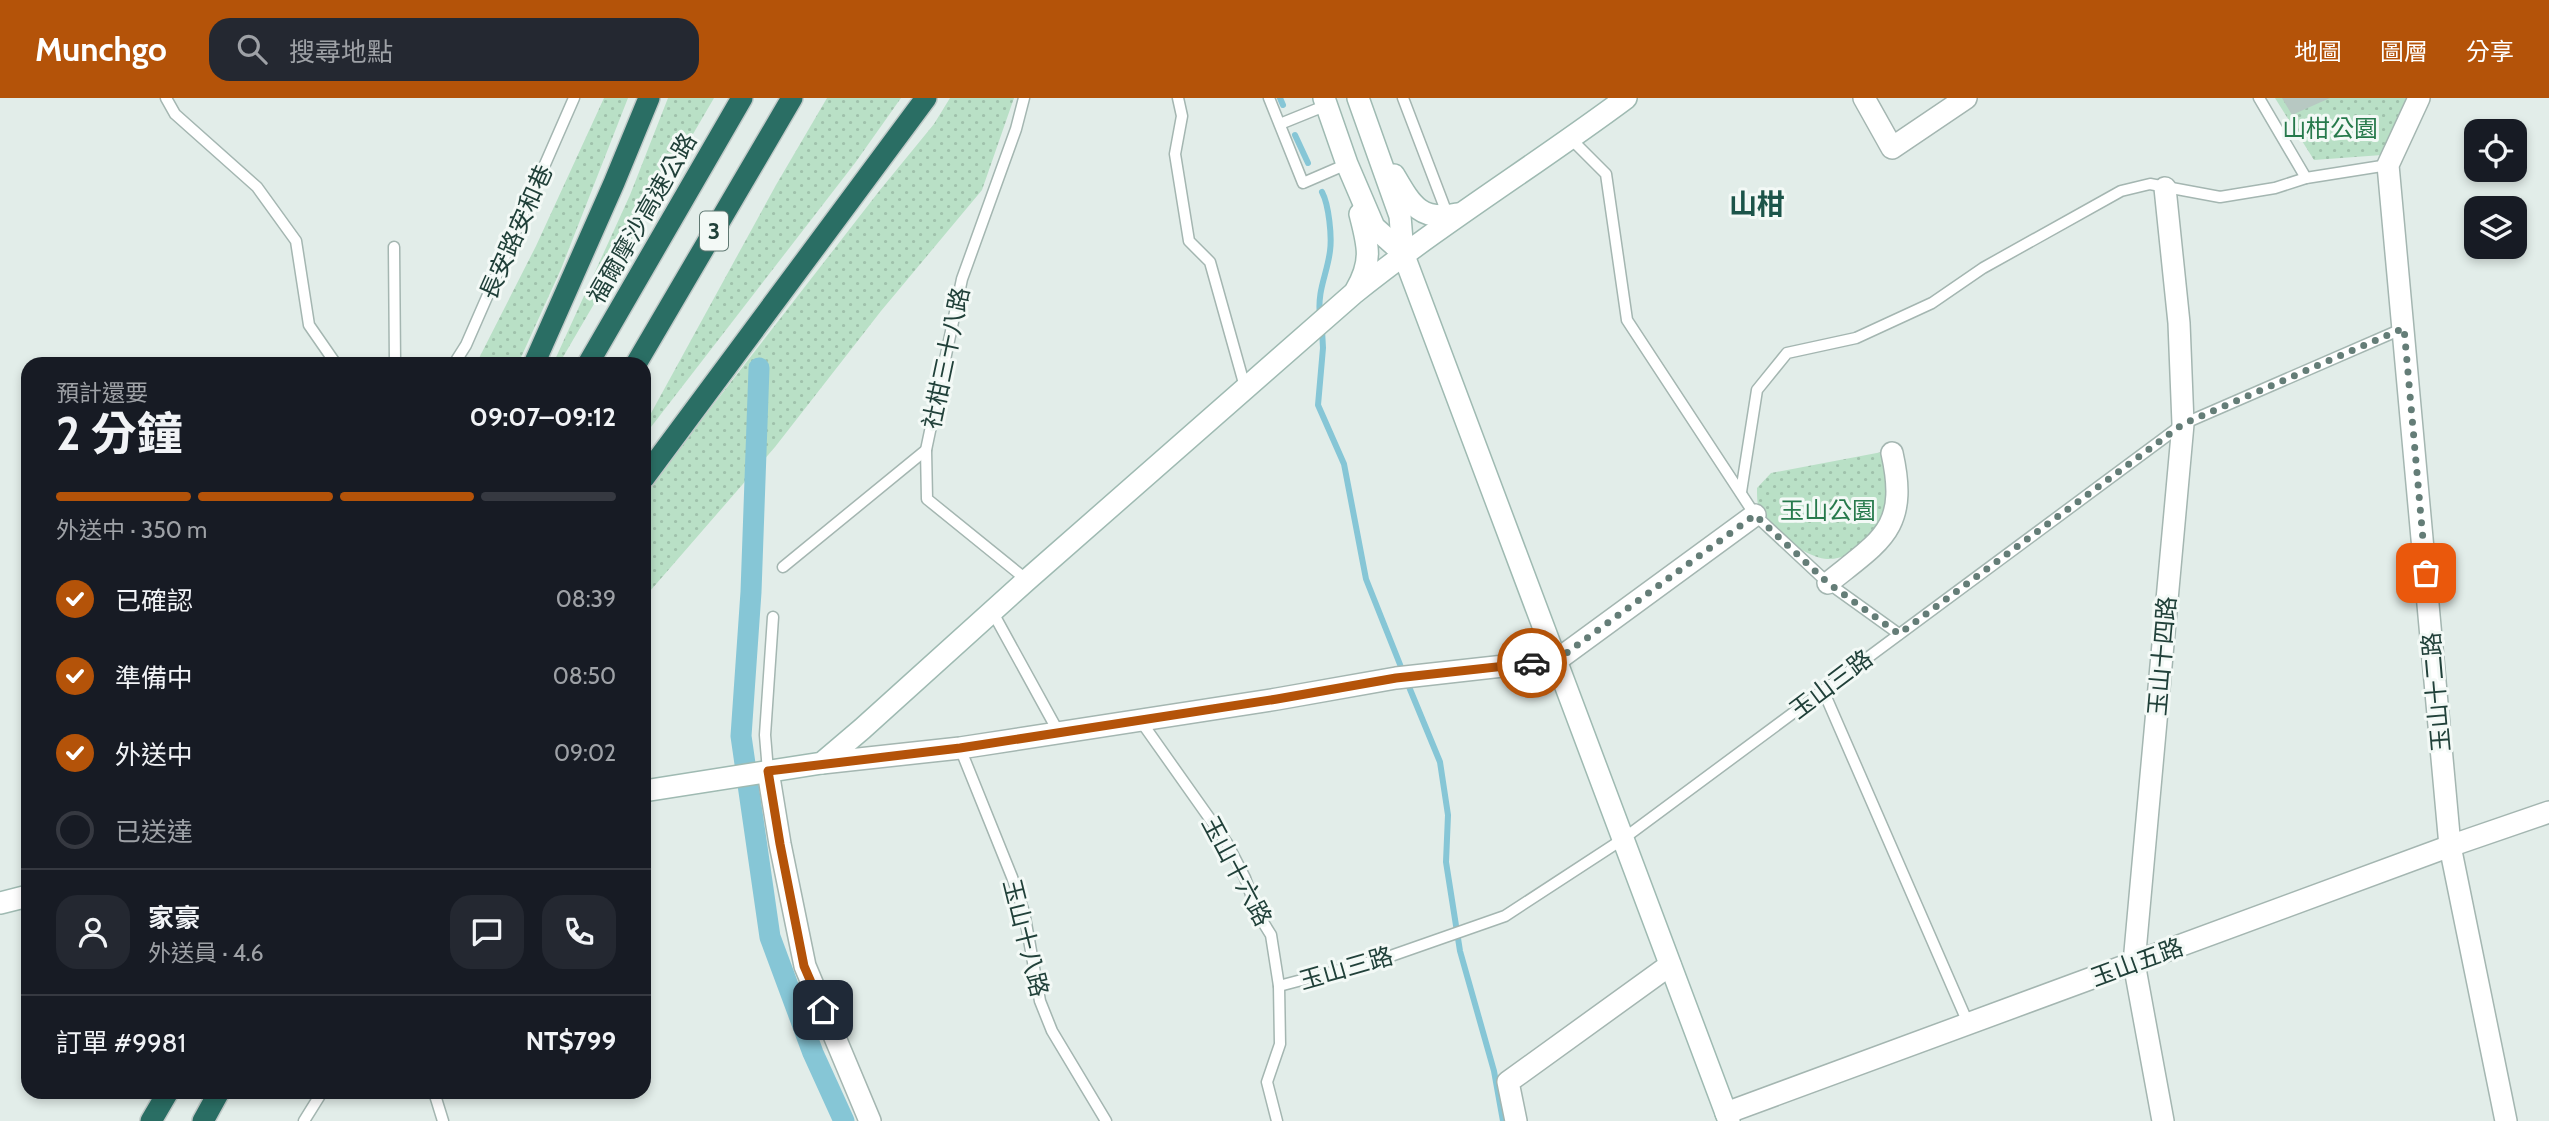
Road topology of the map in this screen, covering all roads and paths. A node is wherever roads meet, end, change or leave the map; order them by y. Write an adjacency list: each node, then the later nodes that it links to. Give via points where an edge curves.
1 (166, 98): 30 (lane, via 175,114 257,187 296,241 309,325)
2 (574, 98): 32 (lane, 長安路安和巷)
3 (649, 98): 33 (highway)
4 (742, 98): 34 (highway, 福爾摩沙高速公路 / 3)
5 (792, 98): 35 (highway, 3)
6 (926, 98): 40 (highway)
7 (1024, 98): 38 (lane, 社柑三十八路, via 962,279)
8 (1178, 98): 36 (lane, via 1182,116 1175,154 1189,241 1210,262)
9 (1269, 98): 18 (lane)
10 (1358, 98): 20 (street)
11 (1403, 98): 25 (lane)
12 (1626, 98): 19 (street)
13 (1864, 98): 14 (street, via 1892,148)
14 (1966, 98)
15 (2259, 98): 23 (lane)
16 (2419, 98): 22 (street)
17 (1325, 101): 18 (lane); 21 (street)
18 (1280, 124): 21 (lane, via 1303,183)
19 (1571, 139): 25 (street); 41 (lane, via 1606,174 1627,320)
20 (1374, 143): 25 (street, via 1418,209 1432,216); 27 (street, via 1400,216)
21 (1347, 164): 27 (street, via 1374,228); 28 (street, via 1366,239 1367,265)
22 (2388, 165): 23 (lane); 29 (street, 玉山十二路)
23 (2306, 178): 24 (lane, via 2220,197)
24 (2165, 188): 37 (street, 玉山十四路, via 2179,323); 41 (lane, via 2150,184 2121,191 1983,268 1932,303 1856,338 1787,353 1757,390)
25 (1455, 214): 27 (street)
26 (394, 247): 31 (lane)
27 (1403, 253): 28 (street); 49 (street)
28 (1353, 294): 36 (street)
29 (2404, 328): 37 (lane, 玉山三路); 59 (street, 玉山十二路)
30 (330, 357)
31 (395, 357)
32 (458, 357)
33 (537, 357)
34 (591, 357)
35 (640, 357)
36 (1245, 387): 44 (street)
37 (2183, 424): 48 (lane, 玉山三路); 62 (street, 玉山十四路)
38 (926, 450): 43 (lane); 44 (lane, 社柑三十八路, via 927,499)
39 (1892, 453): 45 (street, via 1898,482 1896,512 1886,533)
40 (651, 469)
41 (1741, 492): 42 (lane)
42 (1755, 515): 45 (lane); 49 (street)
43 (783, 567)
44 (1027, 580): 46 (street)
45 (1828, 583): 48 (lane)
46 (992, 611): 52 (lane); 54 (street)
47 (773, 617): 55 (lane, via 765,735)
48 (1899, 634): 50 (lane, 玉山三路)
49 (1557, 660): 51 (street, via 1405,677); 58 (street)
50 (1823, 690): 58 (lane, 玉山三路); 65 (lane)
51 (1140, 720): 52 (street); 64 (lane, 玉山十六路, via 1227,844 1245,878 1271,935)
52 (1059, 733): 53 (street)
53 (960, 748): 54 (street); 76 (lane, 玉山十八路, via 1024,912 1040,1001 1052,1031)
54 (822, 763): 55 (street)
55 (768, 771): 56 (street); 75 (street, via 804,966)
56 (651, 790)
57 (2549, 812): 59 (street, 玉山五路)
58 (1623, 839): 63 (street); 64 (lane, 玉山三路, via 1506,916 1385,958)
59 (2450, 846): 62 (street, 玉山五路); 80 (street, 玉山十二路)
60 (21, 898): 61 (street)
61 (0, 903)
62 (2134, 963): 65 (street, 玉山五路); 79 (street, 玉山十四路)
63 (1670, 965): 71 (street); 78 (street, via 1508,1082)
64 (1279, 986): 77 (lane, 玉山十六路, via 1280,1044 1267,1082)
65 (1968, 1023): 71 (street, 玉山五路)
66 (162, 1099): 72 (highway)
67 (216, 1099): 70 (highway)
68 (318, 1099): 73 (lane)
69 (436, 1099): 74 (lane)
70 (205, 1117)
71 (1727, 1117)
72 (150, 1121)
73 (304, 1121)
74 (443, 1121)
75 (870, 1121)
76 (1106, 1121)
77 (1277, 1121)
78 (1516, 1121)
79 (2163, 1121)
80 (2506, 1121)

